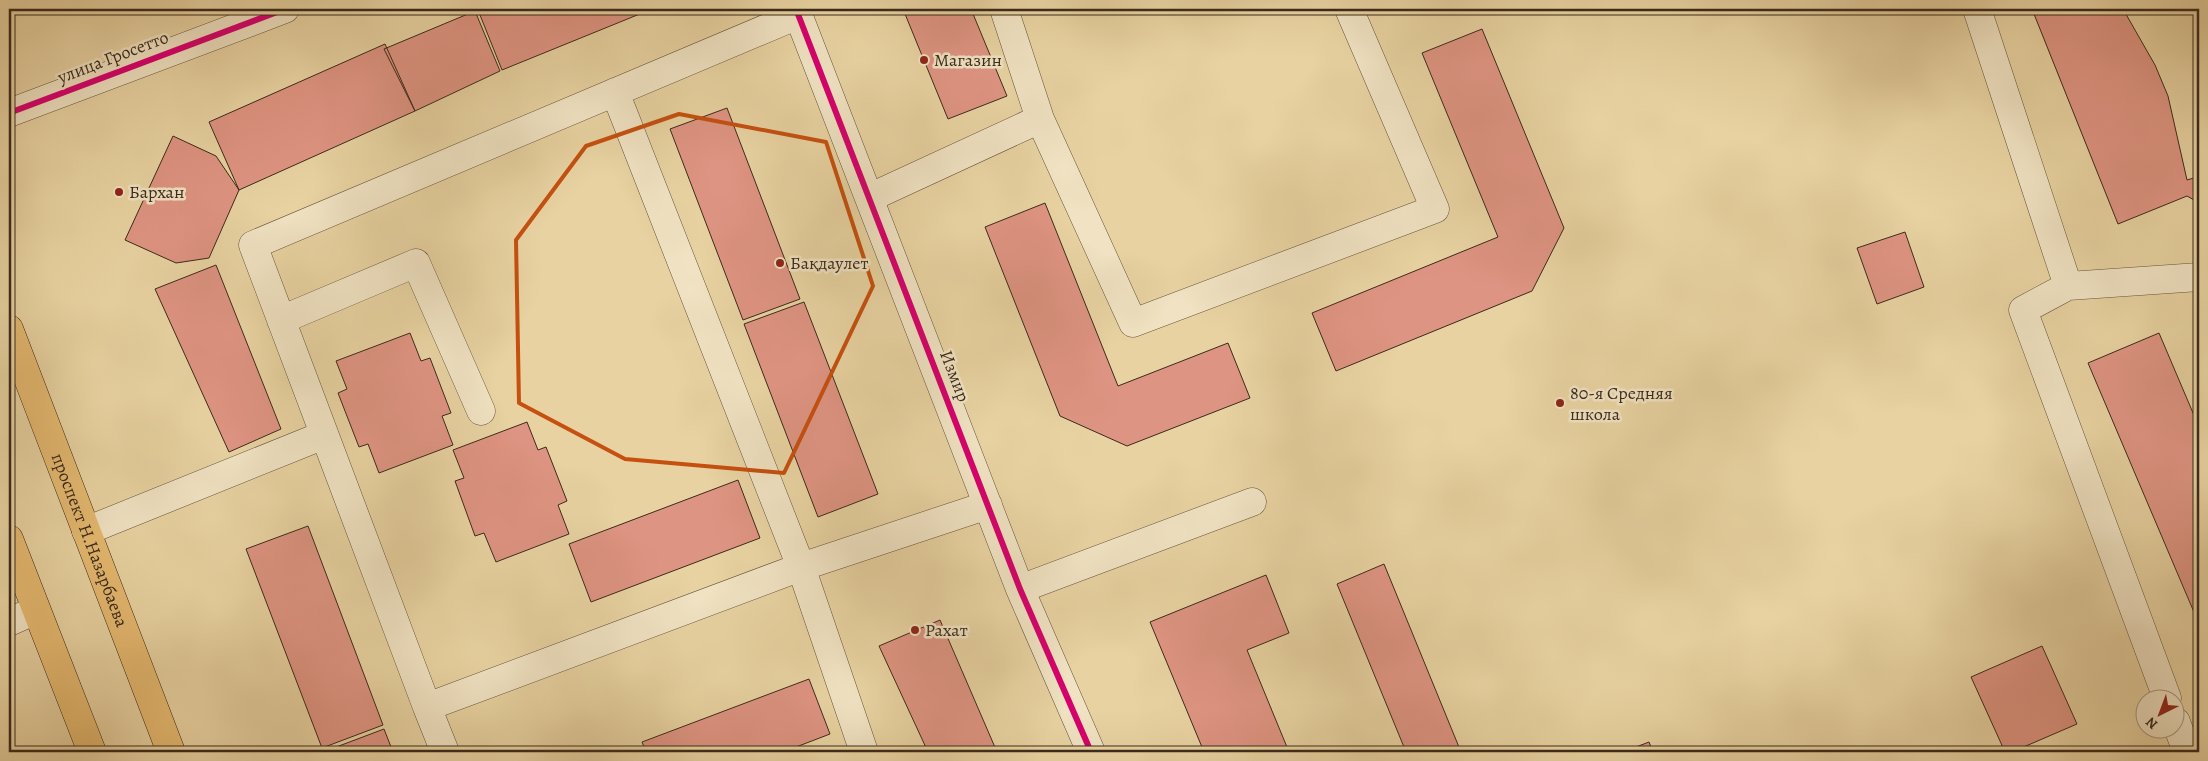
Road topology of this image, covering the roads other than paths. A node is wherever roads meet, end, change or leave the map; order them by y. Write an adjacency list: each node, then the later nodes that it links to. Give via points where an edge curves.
1 (285, 9): 7 (street, улица Гросетто)
2 (1004, 9): 8 (street)
3 (1349, 9): 8 (street, via 1435,209 1133,323)
4 (1977, 9): 11 (street)
5 (797, 12): 6 (street); 9 (street, Измир)
6 (615, 92): 12 (street, via 253,246); 20 (street)
7 (9, 113)
8 (1040, 120): 9 (street)
9 (870, 198): 17 (street, Измир)
10 (2199, 277): 11 (street)
11 (2068, 286): 24 (street, via 2023,310)
12 (281, 320): 14 (street, via 416,263); 15 (street)
13 (9, 329): 18 (main road, проспект Н.Назарбаева)
14 (481, 411)
15 (324, 435): 18 (street); 25 (street)
16 (1252, 502): 21 (street)
17 (988, 505): 20 (street); 21 (street, Измир)
18 (86, 530): 28 (main road, проспект Н.Назарбаева)
19 (9, 539): 22 (main road)
20 (801, 567): 25 (street); 30 (street)
21 (1020, 589): 31 (street, Измир)
22 (36, 610): 23 (street); 27 (main road)
23 (9, 622)
24 (2163, 688)
25 (427, 707): 29 (street)
26 (2182, 738): 32 (street)
27 (92, 752)
28 (171, 752)
29 (445, 752)
30 (864, 752)
31 (1091, 752)
32 (2187, 752)

